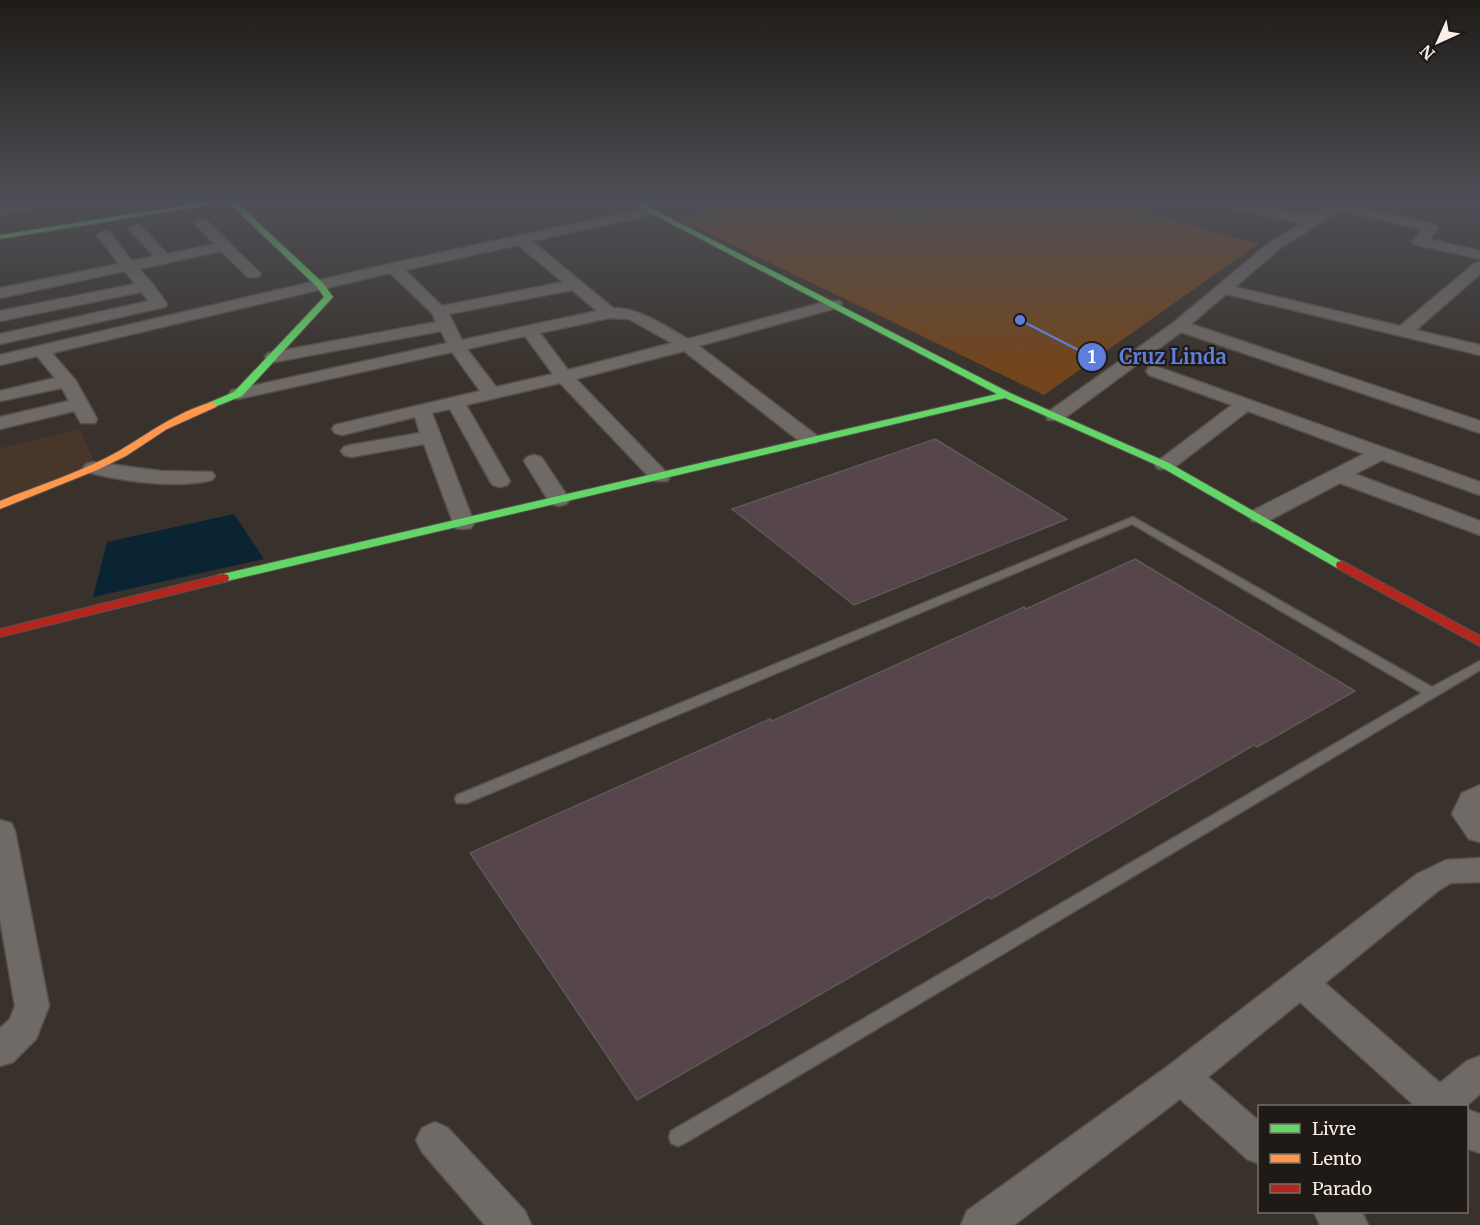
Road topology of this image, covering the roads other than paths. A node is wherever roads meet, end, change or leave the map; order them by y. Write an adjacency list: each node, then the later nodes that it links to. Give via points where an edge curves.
1 (122, 257): 10 (street)
2 (173, 257): 9 (street)
3 (236, 257): 14 (street)
4 (291, 257): 15 (street)
5 (438, 257): 11 (street)
6 (543, 257): 12 (street)
7 (742, 257): 21 (street)
8 (1261, 257): 18 (street)
9 (164, 259): 10 (street)
10 (130, 266): 17 (street); 19 (street)
11 (393, 267): 15 (street); 20 (street)
12 (560, 271): 16 (street); 20 (street)
13 (1476, 273): 27 (street)
14 (253, 274)
15 (320, 285): 32 (street); 33 (street, via 329,294 327,301)
16 (573, 285): 22 (street); 24 (street)
17 (147, 286): 23 (street); 28 (street, via 159,304)
18 (1225, 289): 25 (street); 27 (street)
19 (0, 293)
20 (426, 300): 24 (street)
21 (834, 304): 29 (street); 40 (street)
22 (609, 313): 26 (street); 29 (street, via 627,313)
23 (0, 316)
24 (443, 318): 30 (street); 33 (street)
25 (1179, 326): 45 (street); 47 (street)
26 (530, 331): 30 (street); 36 (street)
27 (1403, 332): 31 (street)
28 (0, 339)
29 (687, 345): 36 (street); 50 (street)
30 (457, 347): 38 (street); 39 (street)
31 (1480, 350)
32 (41, 351): 34 (street); 37 (street)
33 (274, 357): 38 (street)
34 (0, 360)
35 (1155, 371): 43 (street)
36 (564, 376): 39 (street); 58 (street)
37 (67, 381): 41 (street); 46 (street, via 83,411)
38 (238, 394): 55 (street, via 163,427)
39 (492, 394): 42 (street)
40 (1005, 394): 45 (street); 50 (street)
41 (0, 396)
42 (456, 403): 44 (street); 59 (street)
43 (1245, 404): 52 (street); 54 (street)
44 (422, 411): 48 (street); 49 (street)
45 (1055, 416): 54 (street)
46 (0, 423)
47 (1480, 428)
48 (342, 429)
49 (430, 437): 51 (street); 64 (street)
50 (809, 439): 58 (street)
51 (351, 452)
52 (1382, 453): 56 (street); 60 (street)
53 (534, 461): 61 (street)
54 (1165, 465): 63 (street)
55 (93, 468): 57 (street, via 161,477); 62 (street)
56 (1338, 475): 63 (street); 65 (street)
57 (205, 476)
58 (660, 477): 61 (street)
59 (500, 481)
60 (1480, 489)
61 (559, 500): 64 (street)
62 (0, 505)
63 (1260, 516): 67 (street)
64 (464, 523): 66 (street)
65 (1480, 528)
66 (0, 633)
67 (1480, 642)
68 (1480, 665): 69 (lane)
69 (1432, 693): 71 (lane, via 1133,520); 83 (lane)
70 (1480, 795): 73 (street, via 1467,814)
71 (462, 799)
72 (0, 831): 76 (street, via 32,1006 24,1028)
73 (1480, 831)
74 (1480, 870): 75 (street, via 1446,872 1428,882)
75 (1300, 982): 78 (street); 79 (street)
76 (0, 1052)
77 (1480, 1072): 80 (street)
78 (1182, 1077): 85 (street); 87 (street)
79 (1438, 1105)
80 (1442, 1105)
81 (1468, 1127): 82 (street)
82 (1480, 1136)
83 (678, 1137)
84 (435, 1140): 86 (street)
85 (1258, 1144)
86 (511, 1225)
87 (981, 1225)

